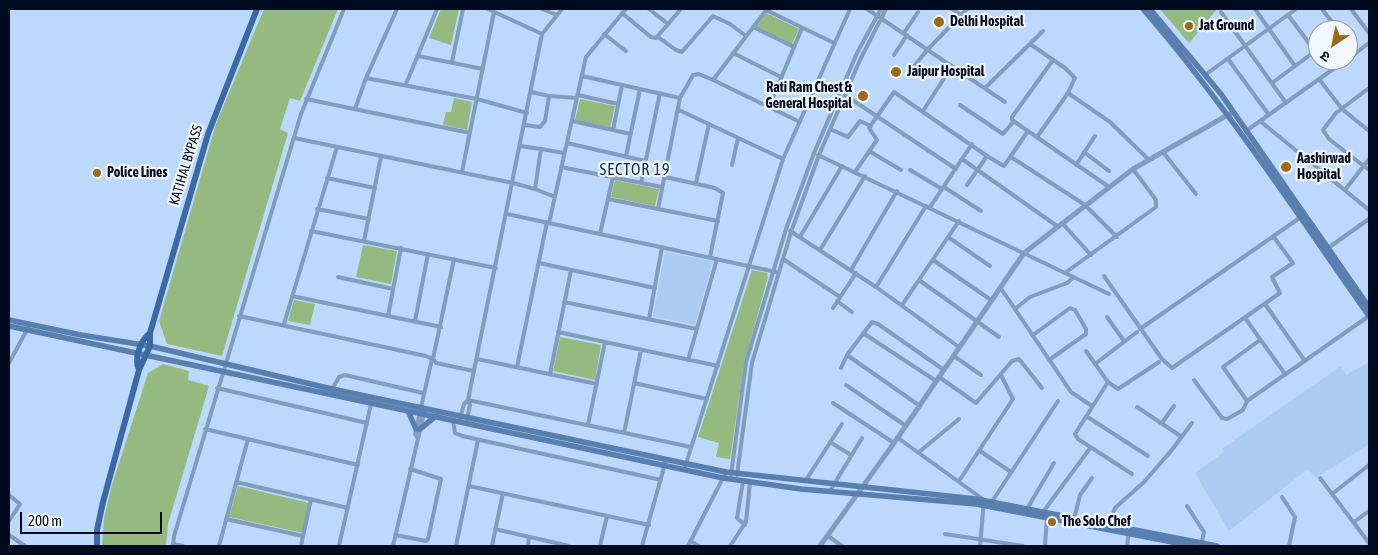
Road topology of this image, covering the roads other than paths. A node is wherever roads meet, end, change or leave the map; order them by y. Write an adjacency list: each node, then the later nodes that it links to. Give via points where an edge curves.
1 (258, 9): 251 (main road, KATIHAL BYPASS, via 208,134)
2 (344, 9): 85 (street)
3 (396, 9): 68 (street)
4 (438, 9): 55 (street)
5 (463, 9): 59 (street)
6 (488, 9): 25 (street)
7 (542, 9): 29 (street)
8 (562, 9): 29 (street)
9 (626, 9): 28 (street)
10 (649, 9): 33 (street)
11 (681, 9): 33 (street)
12 (766, 9): 34 (street); 35 (street)
13 (850, 9): 46 (street)
14 (867, 9): 30 (street)
15 (881, 9): 30 (street)
16 (886, 9): 30 (street)
17 (952, 9): 31 (street)
18 (968, 9): 31 (street)
19 (1144, 9): 66 (main road)
20 (1150, 9): 66 (main road)
21 (1254, 9): 36 (street)
22 (1322, 9): 32 (street)
23 (1351, 9): 38 (street)
24 (1292, 11): 36 (street); 44 (street)
25 (494, 12): 39 (street); 62 (street)
26 (918, 12): 41 (street)
27 (1221, 12): 48 (street)
28 (622, 13): 40 (street); 43 (street, via 651,37)
29 (557, 15): 39 (street)
30 (879, 15): 41 (street); 80 (street); 126 (street, via 857,53)
31 (961, 15): 50 (street)
32 (1330, 20)
33 (668, 24): 43 (street)
34 (753, 27): 42 (street); 49 (street)
35 (802, 28): 46 (street); 49 (street)
36 (1269, 29): 48 (street); 61 (street)
37 (1043, 32): 47 (street)
38 (1369, 33)
39 (542, 34): 77 (street)
40 (604, 34): 51 (street); 65 (street, via 586,57)
41 (906, 34): 50 (street); 54 (street)
42 (746, 36): 43 (street, via 713,16 682,52); 53 (street)
43 (658, 37)
44 (1308, 37)
45 (1369, 43): 52 (street)
46 (834, 44): 101 (street)
47 (1030, 44): 58 (street); 74 (street)
48 (1245, 46): 57 (street); 71 (street)
49 (794, 47): 67 (street)
50 (928, 49): 60 (street); 63 (street)
51 (626, 51)
52 (1358, 52)
53 (733, 54): 67 (street); 70 (street)
54 (894, 55)
55 (418, 56): 59 (street); 72 (street)
56 (1308, 56): 61 (street)
57 (1228, 59): 66 (street); 97 (street)
58 (1053, 60): 79 (street, via 1075,78); 102 (street, via 1012,117)
59 (452, 62): 62 (street)
60 (952, 66): 74 (street); 94 (street)
61 (1295, 66): 71 (street)
62 (483, 69): 83 (street)
63 (911, 70)
64 (1332, 70): 69 (street)
65 (582, 76): 73 (street); 82 (street)
66 (1203, 76): 96 (main road)
67 (781, 77): 90 (street)
68 (366, 78): 72 (street); 91 (street)
69 (1319, 79): 87 (street); 92 (street)
70 (713, 80): 84 (street, via 693,75); 90 (street)
71 (1272, 83): 87 (street)
72 (406, 84): 83 (street)
73 (622, 84): 76 (street); 88 (street)
74 (986, 88): 86 (street)
75 (1369, 88): 92 (street)
76 (640, 89): 78 (street); 112 (street)
77 (531, 92): 81 (street); 95 (street)
78 (660, 93): 84 (street); 136 (street)
79 (1068, 93): 116 (street); 135 (street, via 1110,122)
80 (845, 95): 98 (street); 106 (street)
81 (549, 96): 82 (street); 104 (street, via 542,127)
82 (577, 97): 88 (street); 100 (street)
83 (477, 98): 95 (street); 111 (street)
84 (680, 98): 93 (street)
85 (306, 99): 91 (street); 114 (street)
86 (1005, 102)
87 (1286, 103): 97 (street)
88 (618, 104): 107 (street)
89 (960, 105): 102 (street, via 1003,134)
90 (769, 107): 101 (street)
91 (355, 109): 111 (street)
92 (1342, 109): 110 (street); 140 (street, via 1323,130)
93 (679, 110): 103 (street); 151 (street)
94 (922, 111): 98 (street, via 893,92); 118 (street)
95 (527, 113): 104 (street)
96 (1231, 114): 109 (main road); 124 (street); 176 (main road)
97 (1269, 115): 99 (street)
98 (877, 116): 105 (street); 142 (street)
99 (1260, 121): 109 (street); 164 (street)
100 (572, 122): 107 (street); 117 (street)
101 (800, 122): 132 (street)
102 (1014, 122): 108 (street)
103 (709, 124): 115 (street); 157 (street)
104 (524, 125): 119 (street)
105 (870, 126): 106 (street, via 860,121 848,137); 122 (street, via 869,130 877,140)
106 (830, 129): 127 (street)
107 (613, 130): 112 (street)
108 (1028, 131): 116 (street); 131 (street)
109 (1246, 131): 176 (main road)
110 (1369, 131)
111 (470, 133): 149 (street)
112 (631, 134): 129 (street)
113 (1096, 136): 123 (street)
114 (294, 138): 120 (street); 235 (street)
115 (738, 138): 132 (street); 138 (street)
116 (1037, 138): 137 (street)
117 (567, 143): 125 (street); 129 (street)
118 (972, 144): 130 (street); 134 (street)
119 (520, 146): 121 (street); 156 (street)
120 (337, 147): 128 (street); 154 (street)
121 (541, 149): 125 (street); 163 (street)
122 (870, 151): 144 (street); 150 (street)
123 (1084, 152): 137 (street); 148 (street)
124 (1163, 152): 135 (street); 166 (street)
125 (564, 153): 141 (street)
126 (814, 153): 127 (street); 183 (street)
127 (819, 155): 139 (street); 185 (street)
128 (381, 156): 149 (street); 160 (street)
129 (626, 156): 136 (street)
130 (987, 156): 131 (street, via 1004,166); 146 (street)
131 (1011, 157): 169 (street)
132 (784, 159): 205 (street)
133 (1369, 159): 140 (street)
134 (962, 160): 142 (street); 146 (street)
135 (1149, 160): 143 (street)
136 (645, 161): 155 (street)
137 (1076, 164): 162 (street)
138 (732, 165)
139 (842, 166): 150 (street); 188 (street)
140 (1364, 166): 147 (street); 164 (street)
141 (561, 167): 153 (street); 167 (street)
142 (956, 169): 161 (street)
143 (1133, 169): 162 (street); 190 (street, via 1158,204)
144 (901, 170)
145 (910, 170): 161 (street)
146 (977, 170): 158 (street); 182 (street)
147 (1369, 170)
148 (1109, 171)
149 (462, 172): 156 (street)
150 (855, 172): 152 (street)
151 (665, 176): 157 (street); 159 (street)
152 (865, 176): 165 (street); 195 (street)
153 (613, 177): 155 (street); 168 (street)
154 (327, 178): 160 (street); 171 (street)
155 (641, 182): 159 (street)
156 (513, 183): 163 (street); 175 (street)
157 (696, 183): 180 (street, via 723,193)
158 (967, 185)
159 (662, 187): 172 (street)
160 (375, 188): 177 (street)
161 (943, 188): 170 (street); 174 (street)
162 (1109, 188): 169 (street)
163 (536, 190): 167 (street)
164 (1345, 190): 173 (street)
165 (897, 191): 170 (street); 209 (street)
166 (1196, 194)
167 (555, 196): 181 (street)
168 (608, 199): 172 (street); 186 (street)
169 (1085, 205): 182 (street); 190 (street)
170 (928, 206): 179 (street); 219 (street)
171 (317, 209): 177 (street); 184 (street)
172 (658, 209): 180 (street)
173 (1369, 210)
174 (981, 211)
175 (507, 214): 181 (street); 207 (street)
176 (1302, 216): 187 (street); 194 (main road); 218 (main road)
177 (369, 219): 191 (street)
178 (1369, 219): 194 (street)
179 (958, 221): 189 (street); 196 (street)
180 (718, 222): 199 (street)
181 (548, 223): 186 (street); 204 (street)
182 (1060, 224): 196 (street); 198 (street)
183 (786, 229): 185 (street); 210 (street)
184 (311, 231): 191 (street); 224 (street)
185 (791, 232): 188 (street); 202 (street)
186 (600, 234): 192 (street)
187 (1273, 236): 229 (street, via 1292,263 1272,277 1281,292); 249 (street)
188 (800, 237): 195 (street)
189 (948, 237): 203 (street); 206 (street)
190 (1117, 237): 198 (street)
191 (364, 241): 193 (street)
192 (662, 247): 199 (street); 221 (street)
193 (401, 248): 197 (street); 222 (street)
194 (1328, 248): 218 (main road)
195 (820, 250): 209 (street)
196 (1024, 253): 211 (street); 220 (street)
197 (428, 254): 200 (street); 242 (street)
198 (1091, 255): 211 (street)
199 (710, 257): 201 (street)
200 (454, 259): 207 (street); 247 (street)
201 (717, 259): 205 (street); 248 (street)
202 (783, 259): 212 (street); 225 (street)
203 (932, 260): 217 (street); 226 (street)
204 (539, 263): 208 (street); 277 (street)
205 (749, 266): 210 (street); 275 (street)
206 (990, 266)
207 (496, 268): 268 (street)
208 (571, 270): 221 (street); 228 (street)
209 (851, 270): 213 (street)
210 (774, 272): 212 (street); 342 (street, via 746,362)
211 (1065, 272): 216 (street)
212 (779, 273): 342 (street, via 752,363)
213 (856, 274): 219 (street); 225 (street)
214 (1104, 276): 249 (street)
215 (338, 277): 222 (street)
216 (1074, 277): 223 (street); 233 (street, via 1067,283 1030,297)
217 (919, 280): 230 (street); 243 (street)
218 (1350, 284): 231 (main road); 237 (main road)
219 (876, 287): 230 (street)
220 (1000, 287): 226 (street); 233 (street)
221 (655, 288): 240 (street)
222 (393, 289): 236 (street)
223 (1109, 294)
224 (292, 296): 236 (street); 244 (street)
225 (840, 296): 227 (street)
226 (991, 300): 243 (street)
227 (837, 301): 232 (street); 234 (street)
228 (564, 302): 240 (street); 250 (street)
229 (1265, 304): 239 (street); 271 (street)
230 (902, 305): 260 (street)
231 (1369, 307)
232 (833, 308)
233 (1015, 309): 253 (street)
234 (852, 312)
235 (239, 316): 244 (street); 276 (street)
236 (388, 316): 242 (street)
237 (1369, 316): 271 (street)
238 (1107, 317): 256 (street)
239 (1245, 318): 249 (street, via 1172,368); 255 (street)
240 (649, 319): 248 (street)
241 (9, 320): 246 (main road)
242 (414, 321): 247 (street)
243 (977, 321): 254 (street); 260 (street)
244 (284, 324): 267 (street)
245 (9, 326): 246 (main road)
246 (28, 327): 258 (main road); 263 (main road); 273 (street)
247 (441, 327): 267 (street)
248 (697, 329): 269 (street)
249 (1139, 331): 256 (street)
250 (558, 332): 257 (street); 282 (street)
251 (150, 333): 258 (main road, KATIHAL BYPASS); 259 (main road, KATIHAL BYPASS)
252 (863, 333): 264 (street); 280 (street, via 869,324 875,322); 286 (street)
253 (1033, 335): 270 (street); 270 (street, via 1069,309 1075,310 1086,334)
254 (999, 337)
255 (1260, 340): 283 (street); 299 (street, via 1223,367)
256 (1124, 341): 274 (street)
257 (605, 342): 261 (street); 290 (street)
258 (141, 344): 259 (main road); 263 (main road, KATIHAL BYPASS)
259 (150, 346): 265 (main road, KATIHAL BYPASS); 276 (main road)
260 (959, 347): 266 (street)
261 (642, 350): 269 (street); 289 (street)
262 (1086, 351): 274 (street)
263 (139, 354): 265 (main road); 279 (main road, KATIHAL BYPASS)
264 (847, 355): 278 (street); 302 (street)
265 (147, 356): 276 (main road); 279 (main road, KATIHAL BYPASS)
266 (954, 356): 280 (street); 284 (street)
267 (432, 359): 281 (street, via 436,363); 295 (street)
268 (477, 359): 277 (street); 281 (street)
269 (688, 360): 275 (street)
270 (1049, 360): 303 (street, via 1071,392)
271 (1305, 360): 283 (street)
272 (1159, 362): 288 (street, via 1118,390)
273 (9, 363)
274 (1095, 364): 288 (street)
275 (718, 366): 296 (street)
276 (223, 367): 292 (street); 294 (main road)
277 (517, 367): 282 (street)
278 (841, 368)
279 (139, 370): 388 (main road, KATIHAL BYPASS, via 103,502)
280 (944, 370): 286 (street)
281 (474, 371): 297 (street)
282 (550, 374): 290 (street)
283 (1285, 374): 299 (street)
284 (980, 375)
285 (1000, 375): 286 (street, via 976,403); 293 (street, via 1012,361 1019,359); 330 (street, via 1013,399)
286 (938, 379): 302 (street)
287 (1194, 380): 299 (street, via 1225,420 1243,410)
288 (1108, 382): 303 (street)
289 (634, 383): 296 (street); 320 (street)
290 (597, 384): 316 (street)
291 (846, 385): 317 (street)
292 (217, 388): 312 (street); 318 (street)
293 (1042, 388)
294 (330, 392): 295 (street, via 339,377 345,376); 301 (main road); 306 (main road)
295 (423, 393): 306 (street)
296 (707, 399): 328 (street)
297 (468, 400): 311 (street); 316 (street)
298 (1058, 401): 340 (street)
299 (1247, 401)
300 (832, 403): 327 (street)
301 (371, 404): 307 (main road); 312 (street)
302 (920, 406): 317 (street)
303 (1092, 406): 309 (street)
304 (1174, 406): 313 (street)
305 (1137, 407): 313 (street)
306 (422, 410): 307 (main road); 308 (main road); 311 (main road); 319 (street)
307 (408, 411): 319 (main road)
308 (436, 416): 311 (main road); 319 (main road)
309 (1086, 416): 329 (street, via 1074,434); 333 (street)
310 (959, 419): 331 (street)
311 (461, 420): 325 (street, via 453,430); 334 (main road)
312 (367, 423): 337 (street)
313 (1162, 423): 321 (street)
314 (1192, 423): 321 (street)
315 (842, 424): 326 (street)
316 (588, 425): 320 (street)
317 (906, 426): 323 (street)
318 (205, 429): 324 (street); 385 (street)
319 (418, 429): 339 (street)
320 (624, 433): 328 (street)
321 (1182, 437): 373 (street, via 1144,482 1115,508)
322 (862, 438): 332 (street)
323 (898, 438): 327 (street); 331 (street)
324 (248, 439): 337 (street); 347 (street)
325 (478, 440): 345 (street); 351 (street)
326 (830, 442): 332 (street); 349 (street)
327 (894, 443): 352 (street)
328 (691, 447): 338 (street)
329 (1091, 447): 341 (street); 365 (street)
330 (980, 451): 340 (street); 346 (street)
331 (919, 452): 346 (street)
332 (851, 455): 350 (street)
333 (1148, 456)
334 (665, 463): 338 (main road); 345 (street)
335 (1054, 463): 363 (street)
336 (1369, 464): 356 (street)
337 (358, 465): 362 (street)
338 (685, 467): 342 (main road)
339 (410, 469): 379 (street); 379 (street, via 441,478 430,531 426,541)
340 (1011, 472): 360 (street)
341 (1132, 474)
342 (731, 476): 348 (main road); 349 (main road); 383 (street)
343 (1092, 478): 368 (street, via 1080,495)
344 (1320, 478): 356 (street)
345 (661, 480): 371 (street)
346 (959, 481): 360 (street)
347 (236, 482): 359 (street); 367 (street)
348 (747, 482): 353 (main road); 372 (street); 372 (street, via 737,518)
349 (804, 482): 350 (main road)
350 (834, 485): 352 (main road); 353 (street)
351 (469, 486): 354 (street); 394 (street)
352 (862, 487): 355 (street); 360 (main road)
353 (830, 491): 355 (main road)
354 (503, 493): 366 (street); 374 (street)
355 (858, 493): 360 (main road); 380 (street)
356 (1332, 494): 370 (street)
357 (9, 495): 369 (street, via 20,504)
358 (1282, 497): 410 (street, via 1295,517)
359 (311, 499): 362 (street); 378 (street)
360 (987, 503): 363 (main road); 365 (main road); 382 (street)
361 (1187, 506): 386 (street, via 1204,532)
362 (348, 508): 392 (street)
363 (1027, 509): 365 (main road)
364 (1369, 510): 370 (street)
365 (1045, 515): 368 (main road); 375 (main road); 407 (street)
366 (607, 516): 371 (street); 398 (street)
367 (226, 519): 378 (street); 390 (street)
368 (1074, 519): 373 (main road)
369 (9, 521)
370 (1354, 522): 384 (street)
371 (649, 525): 399 (street)
372 (745, 525): 402 (street)
373 (1109, 525): 375 (main road)
374 (495, 530): 381 (street); 395 (street)
375 (1129, 532): 386 (main road); 408 (street)
376 (945, 534): 382 (street)
377 (9, 535): 387 (street)
378 (304, 536): 391 (street)
379 (395, 536): 393 (street)
380 (828, 536): 403 (street); 404 (street)
381 (529, 537): 396 (street); 397 (street)
382 (981, 540): 405 (street); 406 (street)
383 (690, 541): 400 (street); 401 (street)
384 (1369, 542)
385 (173, 545): 389 (street)
386 (1197, 545): 409 (main road)
387 (25, 546)
388 (97, 546)
389 (183, 546)
390 (219, 546)
391 (301, 546)
392 (340, 546)
393 (393, 546)
394 (456, 546)
395 (492, 546)
396 (528, 546)
397 (569, 546)
398 (600, 546)
399 (642, 546)
400 (688, 546)
401 (699, 546)
402 (730, 546)
403 (820, 546)
404 (842, 546)
405 (980, 546)
406 (1024, 546)
407 (1045, 546)
408 (1127, 546)
409 (1217, 546)
410 (1289, 546)

